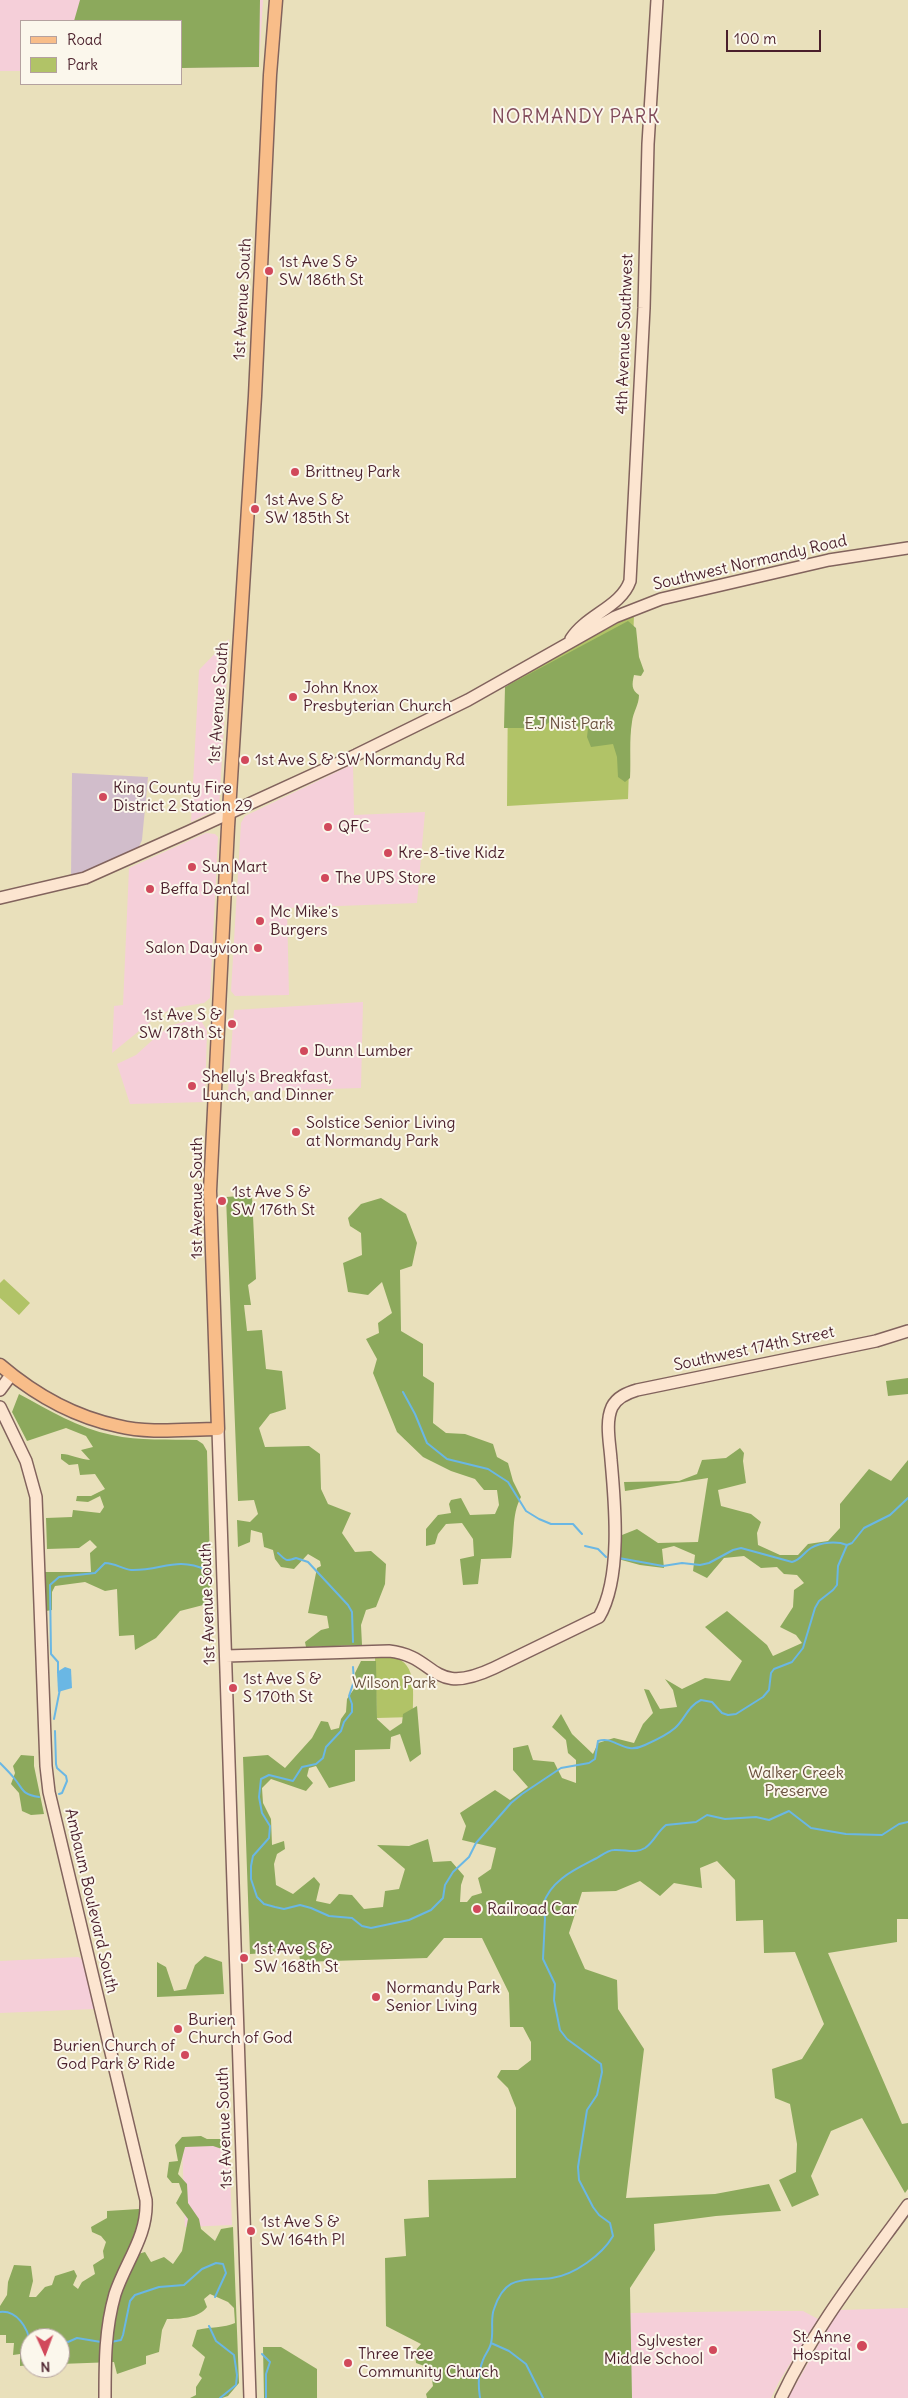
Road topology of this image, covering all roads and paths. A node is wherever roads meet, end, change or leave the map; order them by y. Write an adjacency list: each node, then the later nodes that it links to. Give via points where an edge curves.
1 (283, 0): 3 (street)
2 (657, 0): 5 (street, 4th Avenue Southwest, via 630,581 623,595 585,623)
3 (275, 6): 6 (main road, 1st Avenue South)
4 (908, 548): 5 (street, Southwest Normandy Road, via 829,560 661,599 615,617)
5 (569, 643): 6 (street, Southwest Normandy Road, via 468,700)
6 (229, 814): 7 (street, Southwest Normandy Road, via 85,878); 13 (main road, 1st Avenue South, via 210,1191)
7 (0, 898)
8 (908, 1331): 14 (street, Southwest 174th Street, via 876,1341 625,1394 612,1407 609,1428 615,1540 609,1590 599,1618 471,1677 455,1680 441,1677 397,1652 384,1650)
9 (0, 1365): 10 (main road)
10 (12, 1375): 11 (street); 13 (main road, via 67,1409 120,1427)
11 (0, 1390)
12 (0, 1407): 16 (street, Ambaum Boulevard South, via 26,1461 36,1497 48,1792 146,2200 144,2230 120,2280 107,2330)
13 (218, 1429): 14 (street, 1st Avenue South)
14 (226, 1656): 17 (street, 1st Avenue South)
15 (908, 2205): 18 (street, via 813,2339)
16 (105, 2398)
17 (250, 2398)
18 (781, 2398)

